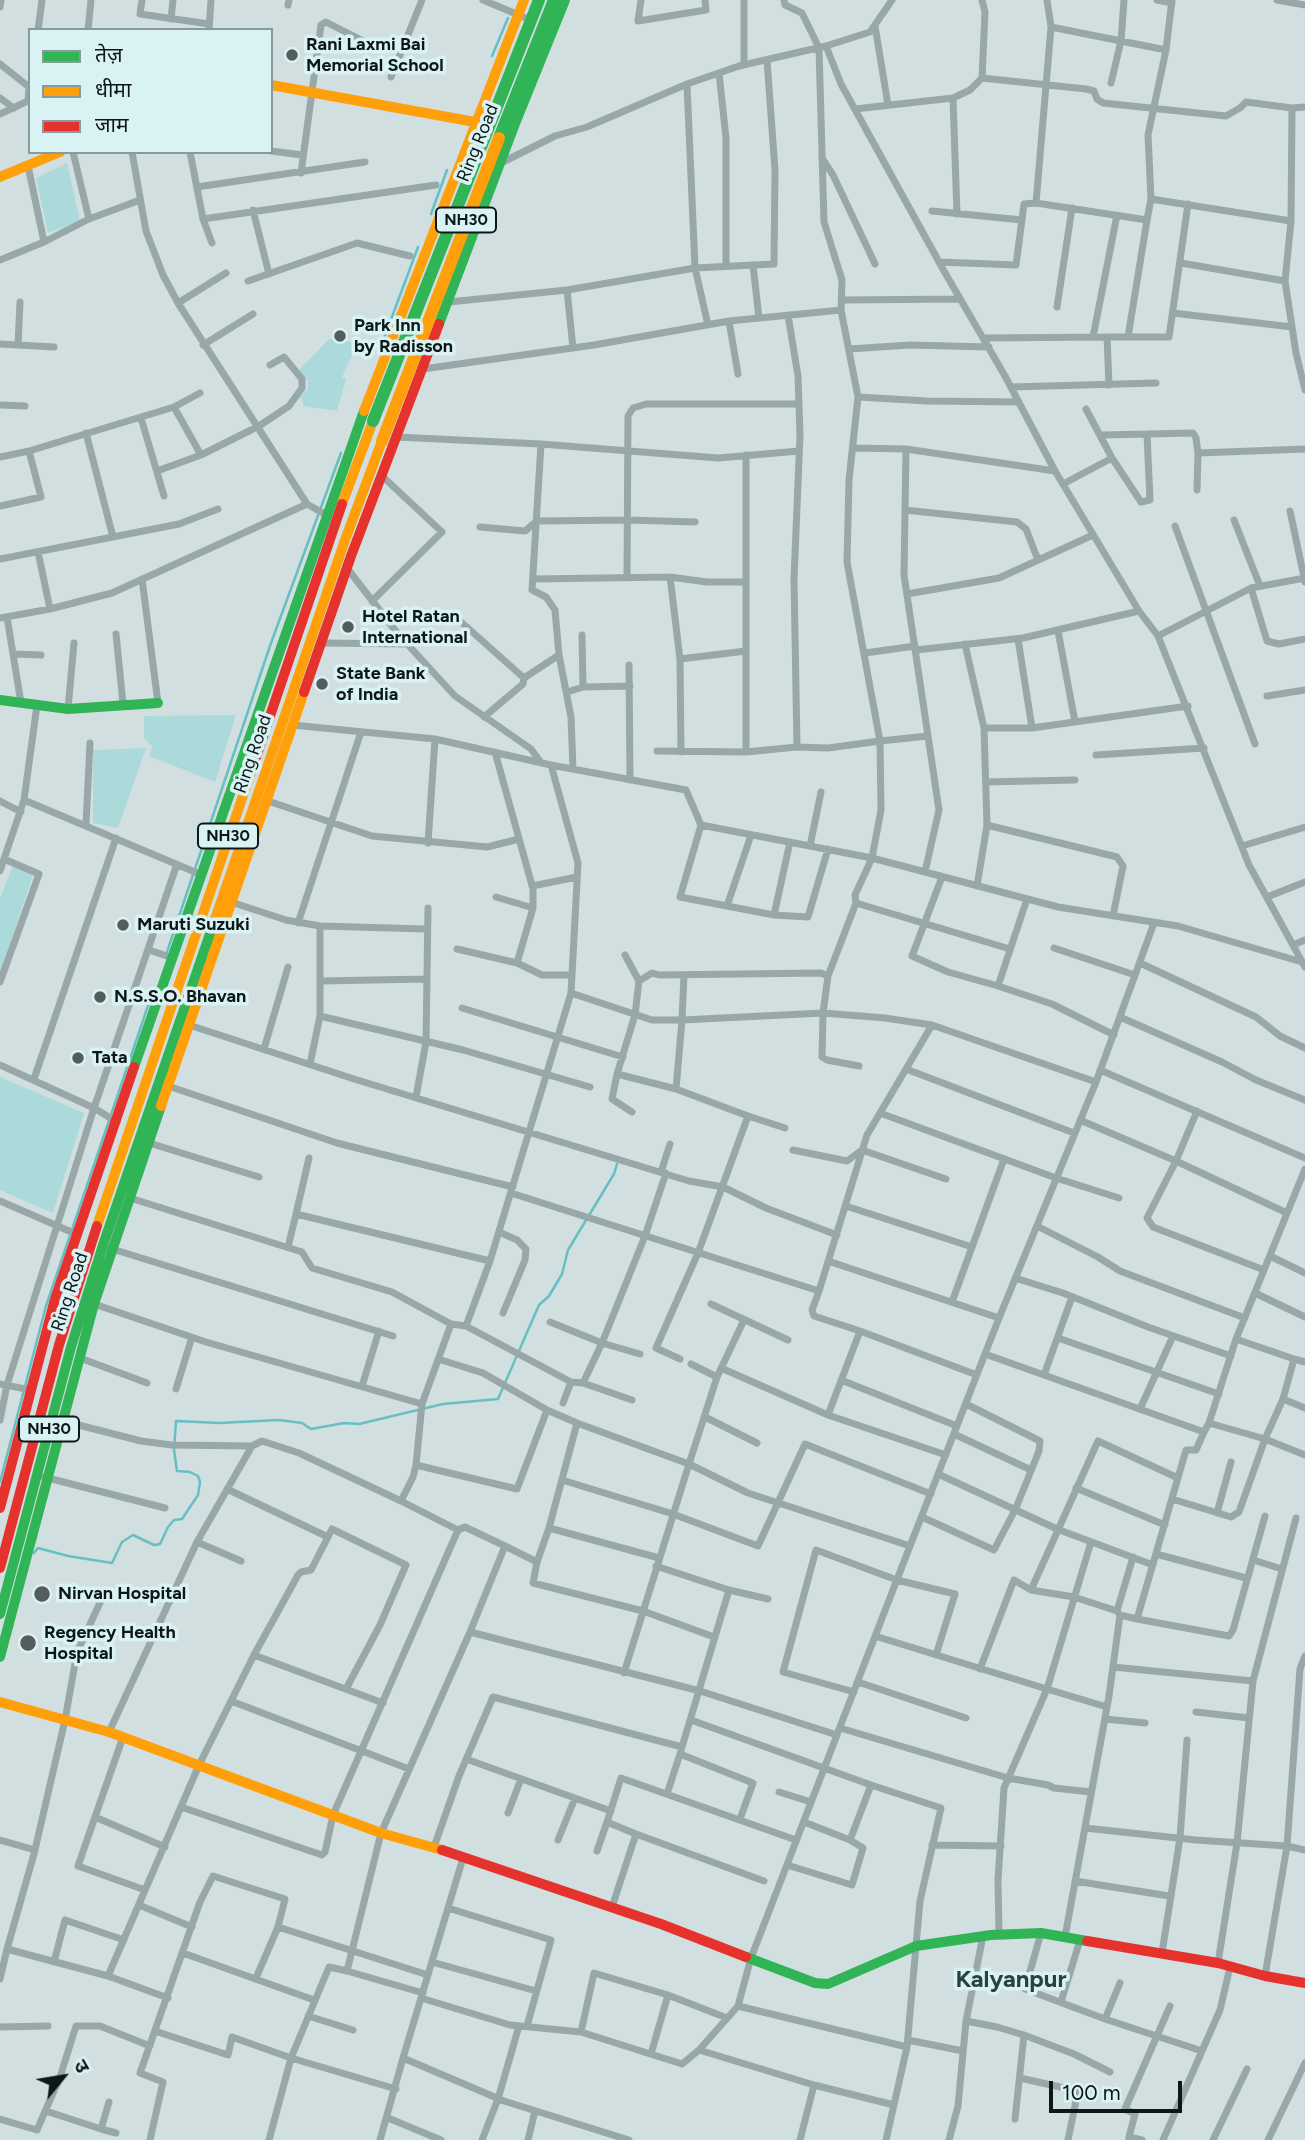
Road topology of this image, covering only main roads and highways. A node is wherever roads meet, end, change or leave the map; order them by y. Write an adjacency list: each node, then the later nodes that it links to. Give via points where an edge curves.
1 (524, 0): 6 (main road)
2 (539, 0): 9 (main road, Ring Road / NH30, bridge)
3 (554, 0): 13 (main road, Ring Road / NH30, bridge, via 458,237 340,553)
4 (565, 0): 13 (main road, via 347,568 168,1086)
5 (273, 85): 6 (main road)
6 (466, 121): 9 (main road)
7 (55, 154): 8 (main road)
8 (0, 177)
9 (367, 428): 12 (main road, Ring Road / NH30); 12 (main road, via 318,511 279,651 200,875)
10 (0, 700): 11 (main road, via 68,709)
11 (158, 703)
12 (176, 958): 17 (main road, via 68,1231 55,1299); 18 (main road, Ring Road / NH30, via 59,1345)
13 (144, 1142): 14 (main road, Ring Road / NH30); 14 (main road, via 130,1198)
14 (107, 1247): 15 (main road, via 80,1358); 15 (main road, Ring Road / NH30, via 71,1347)
15 (58, 1420): 16 (main road, Ring Road / NH30)
16 (42, 1476): 19 (main road, Ring Road / NH30); 20 (main road)
17 (1, 1500)
18 (0, 1568)
19 (0, 1614)
20 (0, 1657)
21 (0, 1702): 22 (main road, via 109,1732 381,1833 612,1907 815,1983 828,1984 916,1945 1041,1933)
22 (1305, 1983)

